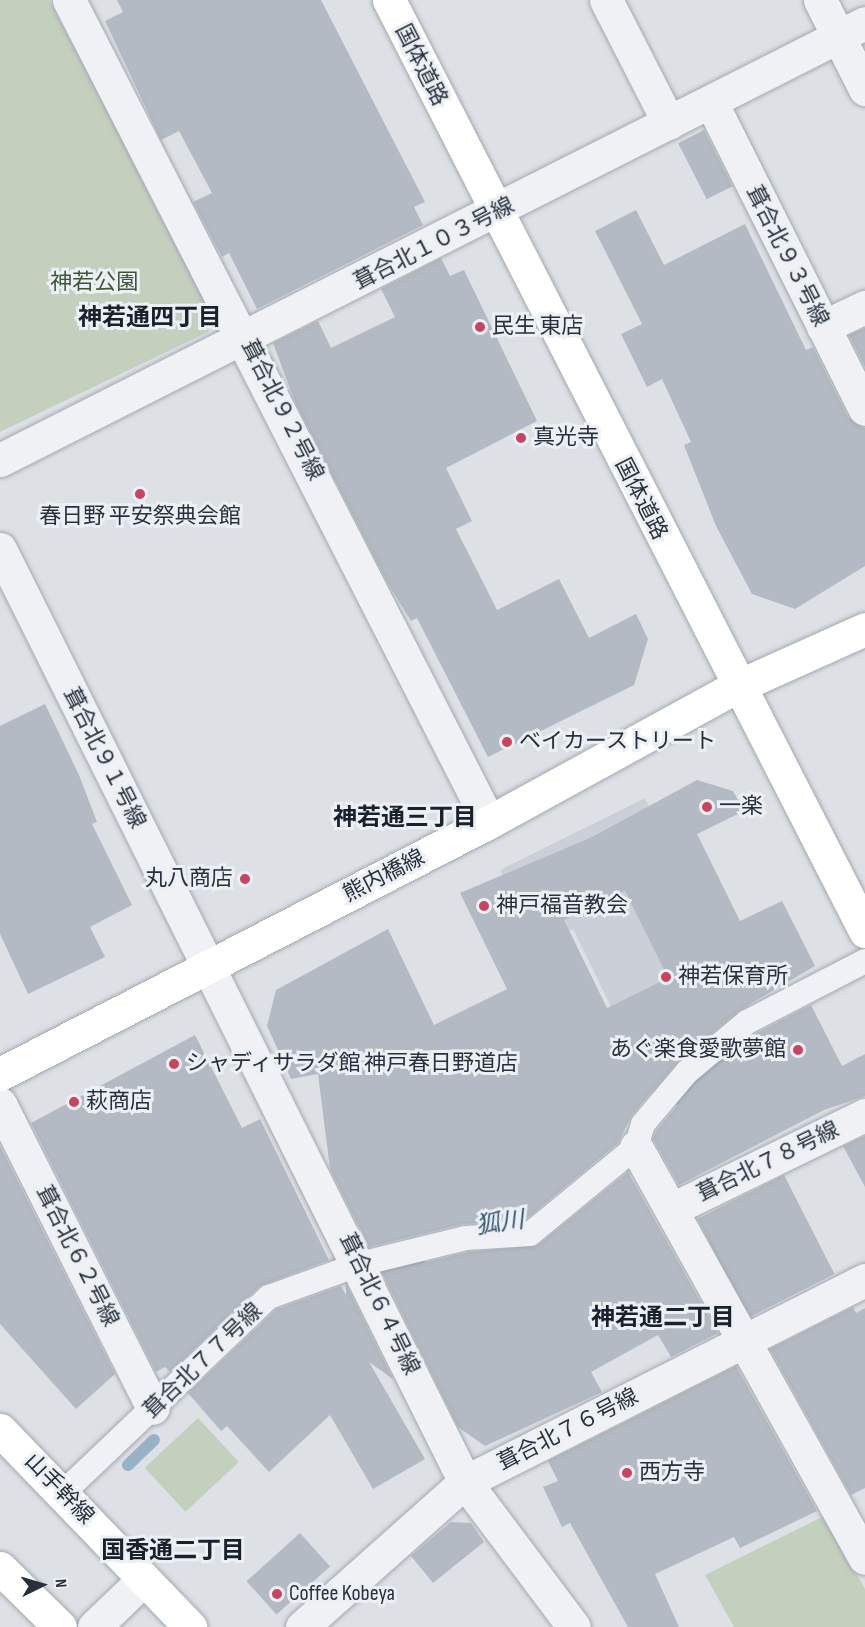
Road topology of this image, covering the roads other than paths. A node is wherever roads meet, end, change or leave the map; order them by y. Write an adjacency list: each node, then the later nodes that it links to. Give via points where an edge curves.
1 (69, 0): 12 (street, 葺合北９２号線)
2 (606, 0): 8 (street)
3 (820, 0): 5 (street)
4 (397, 3): 9 (street, 国体道路)
5 (852, 30): 6 (street); 7 (street, 葺合北１０３号線)
6 (865, 89)
7 (711, 102): 8 (street, 葺合北１０３号線); 11 (street, 葺合北９３号線)
8 (669, 123): 9 (street, 葺合北１０３号線)
9 (495, 213): 12 (street, 葺合北１０３号線); 17 (street, 国体道路)
10 (865, 307): 11 (street)
11 (823, 327): 13 (street, 葺合北９３号線)
12 (246, 338): 14 (street, 葺合北１０３号線); 18 (street, 葺合北９２号線)
13 (865, 409)
14 (0, 460)
15 (0, 549): 21 (street, 葺合北９１号線)
16 (865, 629): 17 (street, 熊内橋線)
17 (736, 687): 18 (street, 熊内橋線); 19 (street, 国体道路)
18 (489, 822): 21 (street, 熊内橋線)
19 (865, 931)
20 (865, 961): 25 (lane, 葺合北７７号線, via 747,1022 687,1072 644,1124)
21 (208, 966): 22 (street, 熊内橋線); 27 (street, 葺合北６４号線)
22 (0, 1074)
23 (0, 1104): 30 (street, 葺合北６２号線)
24 (865, 1115): 26 (street, 葺合北７８号線)
25 (636, 1147): 26 (street); 27 (lane, 葺合北７７号線, via 530,1234 466,1238)
26 (672, 1209): 29 (street)
27 (360, 1264): 30 (lane, 葺合北７７号線, via 269,1297); 32 (street, 葺合北６４号線)
28 (865, 1280): 29 (street, 葺合北７６号線)
29 (742, 1342): 32 (street, 葺合北７６号線); 34 (street)
30 (153, 1408): 33 (lane, 葺合北７７号線)
31 (0, 1430): 33 (street, 山手幹線)
32 (465, 1482): 40 (street, 葺合北７６号線); 41 (street, 葺合北６４号線)
33 (64, 1492): 36 (street, 山手幹線)
34 (865, 1558)
35 (0, 1568): 37 (street)
36 (144, 1579): 38 (street); 39 (street, 山手幹線)
37 (60, 1627)
38 (94, 1627)
39 (190, 1627)
40 (302, 1627)
41 (574, 1627)

